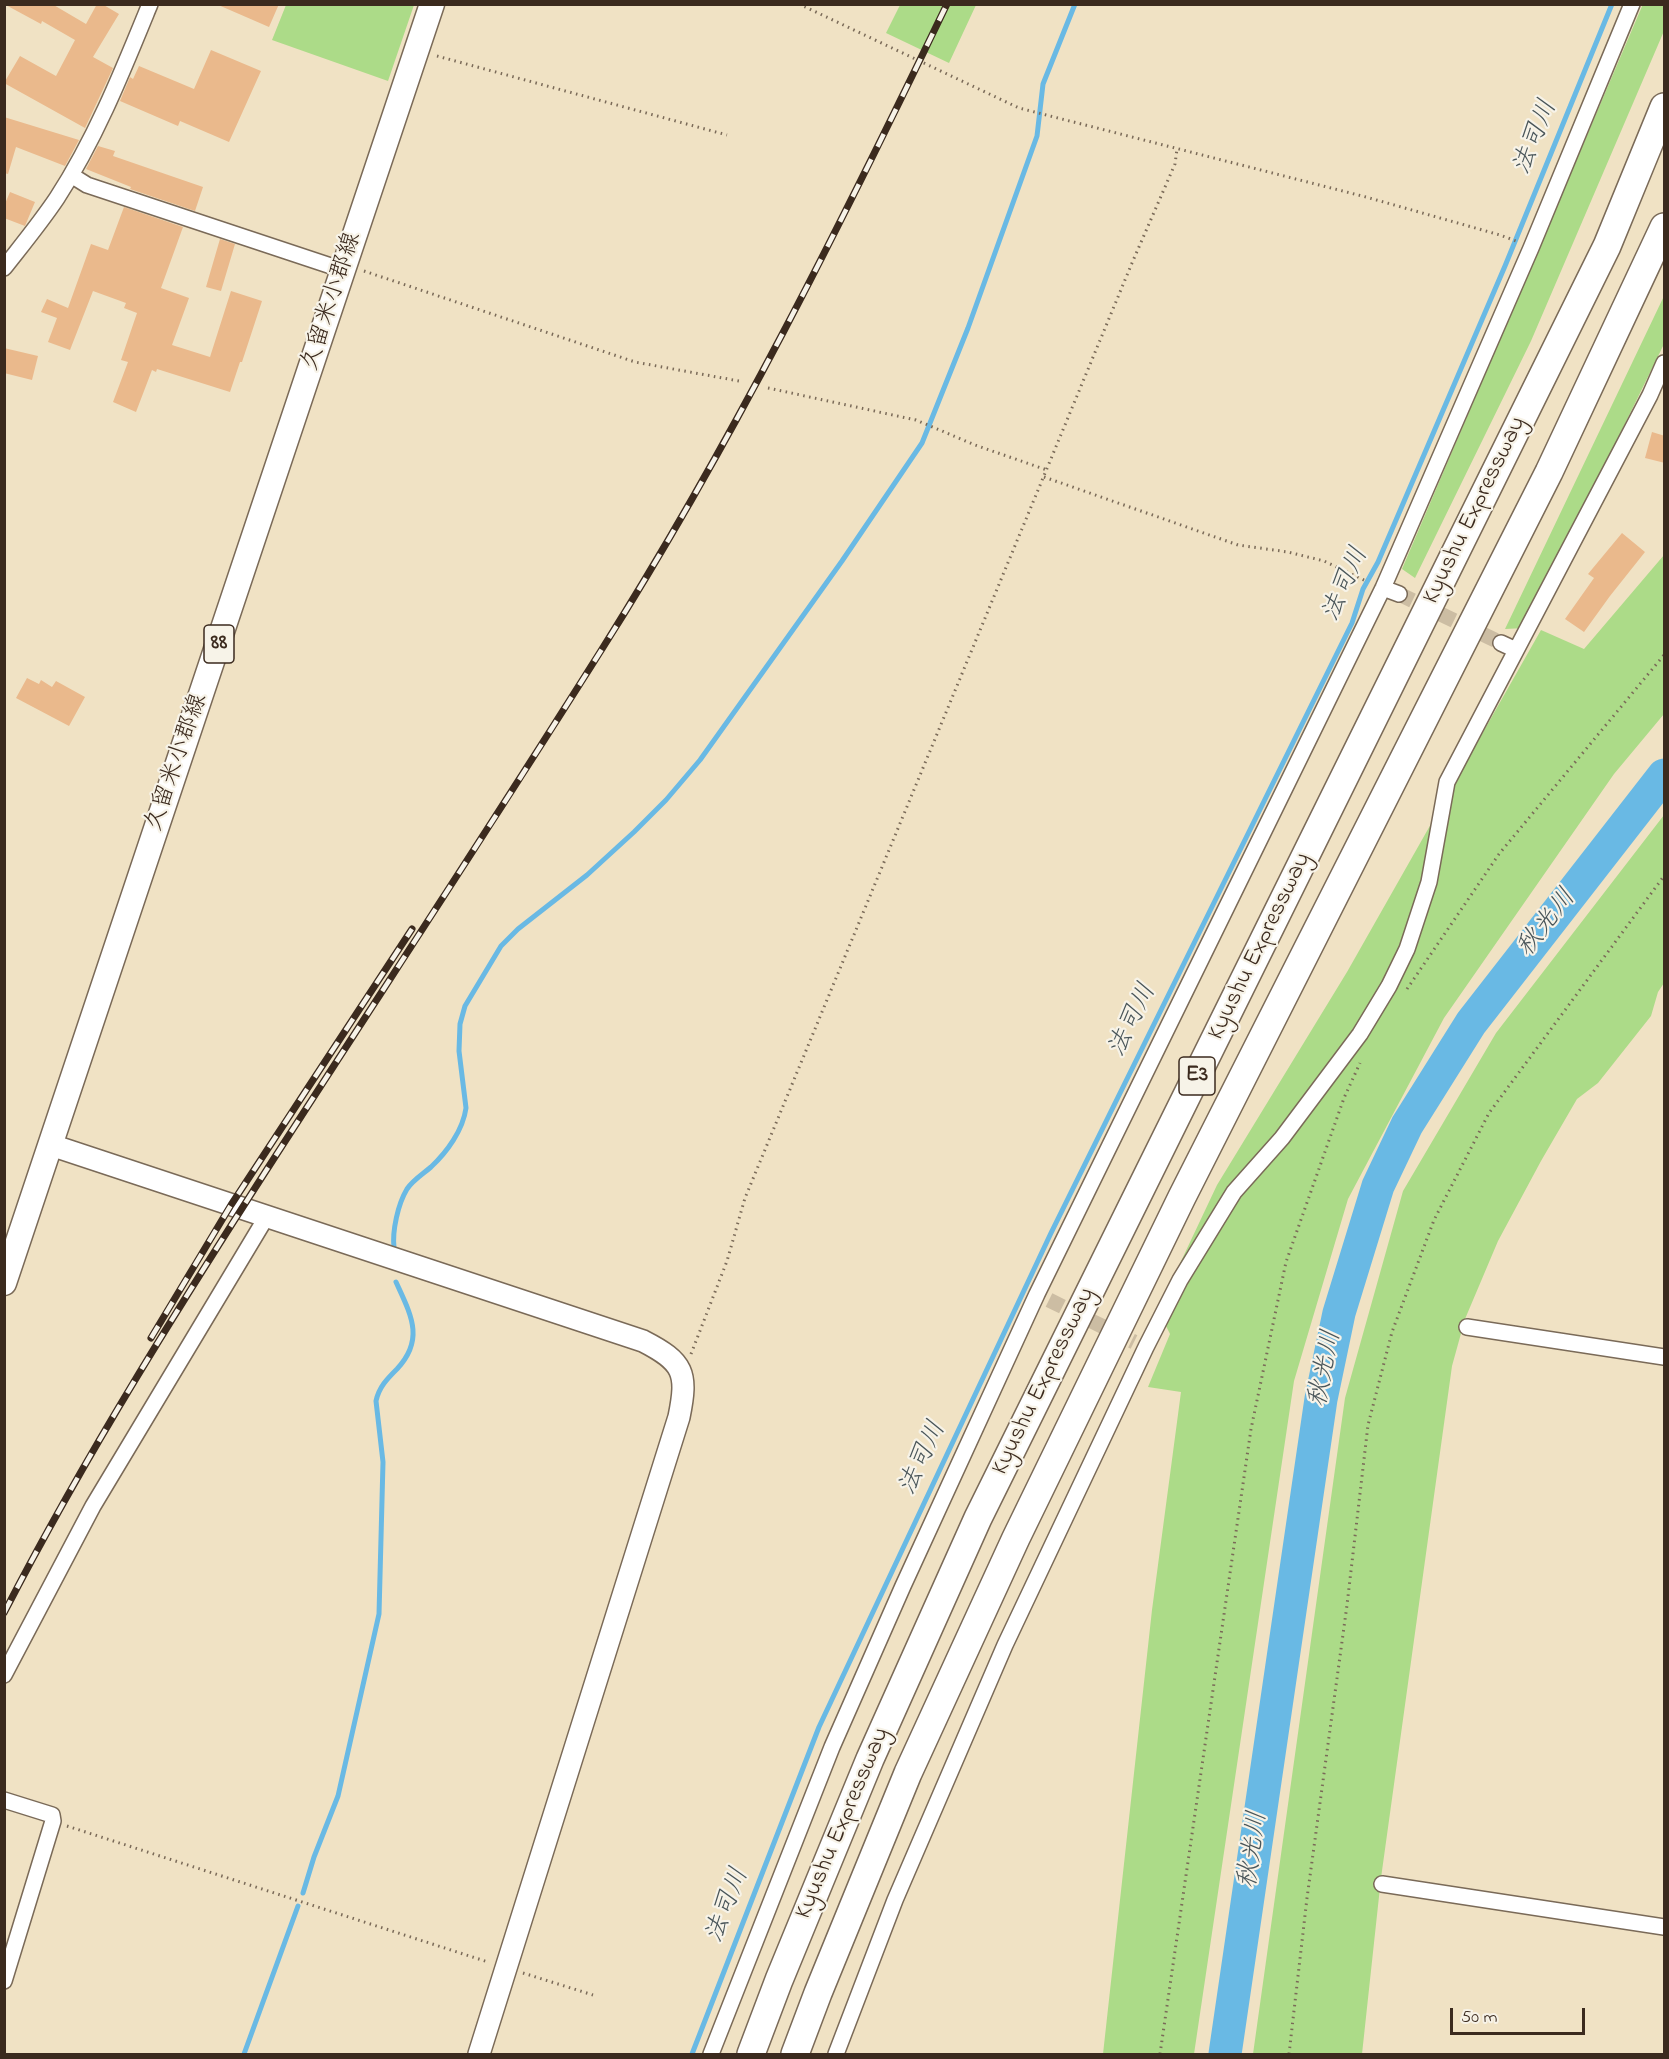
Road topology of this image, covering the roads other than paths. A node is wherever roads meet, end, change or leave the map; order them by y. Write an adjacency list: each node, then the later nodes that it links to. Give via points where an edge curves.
1 (150, 4): 5 (street, via 92,137)
2 (432, 4): 8 (main road, 久留米小郡線 / 88)
3 (1632, 4): 10 (street)
4 (1665, 107): 26 (highway, Kyushu Expressway / E3, via 1606,246 978,1518 870,1759)
5 (71, 175): 7 (street); 8 (street, via 98,188)
6 (1665, 227): 27 (highway, Kyushu Expressway / E3, via 1549,472 1182,1197 1016,1538 908,1773)
7 (4, 268)
8 (343, 270): 14 (main road, 久留米小郡線 / 88)
9 (1665, 363): 13 (street)
10 (1383, 588): 11 (street); 25 (street, via 832,1747)
11 (1399, 594)
12 (1501, 643): 13 (street)
13 (1516, 650): 28 (street, via 1447,782 1429,882 1407,949 1389,986 1346,1053 1282,1138 1234,1192 1140,1345 895,1900)
14 (51, 1145): 15 (street); 16 (main road, 久留米小郡線 / 88)
15 (267, 1216): 19 (street, via 93,1506); 24 (street, via 643,1341 662,1351 682,1375 684,1390 679,1417)
16 (4, 1283)
17 (1467, 1327): 18 (street)
18 (1665, 1356)
19 (4, 1675)
20 (4, 1800): 23 (street, via 52,1815 53,1821)
21 (1382, 1884): 22 (street)
22 (1665, 1927)
23 (4, 1981)
24 (479, 2055)
25 (711, 2055)
26 (752, 2055)
27 (795, 2055)
28 (836, 2055)

